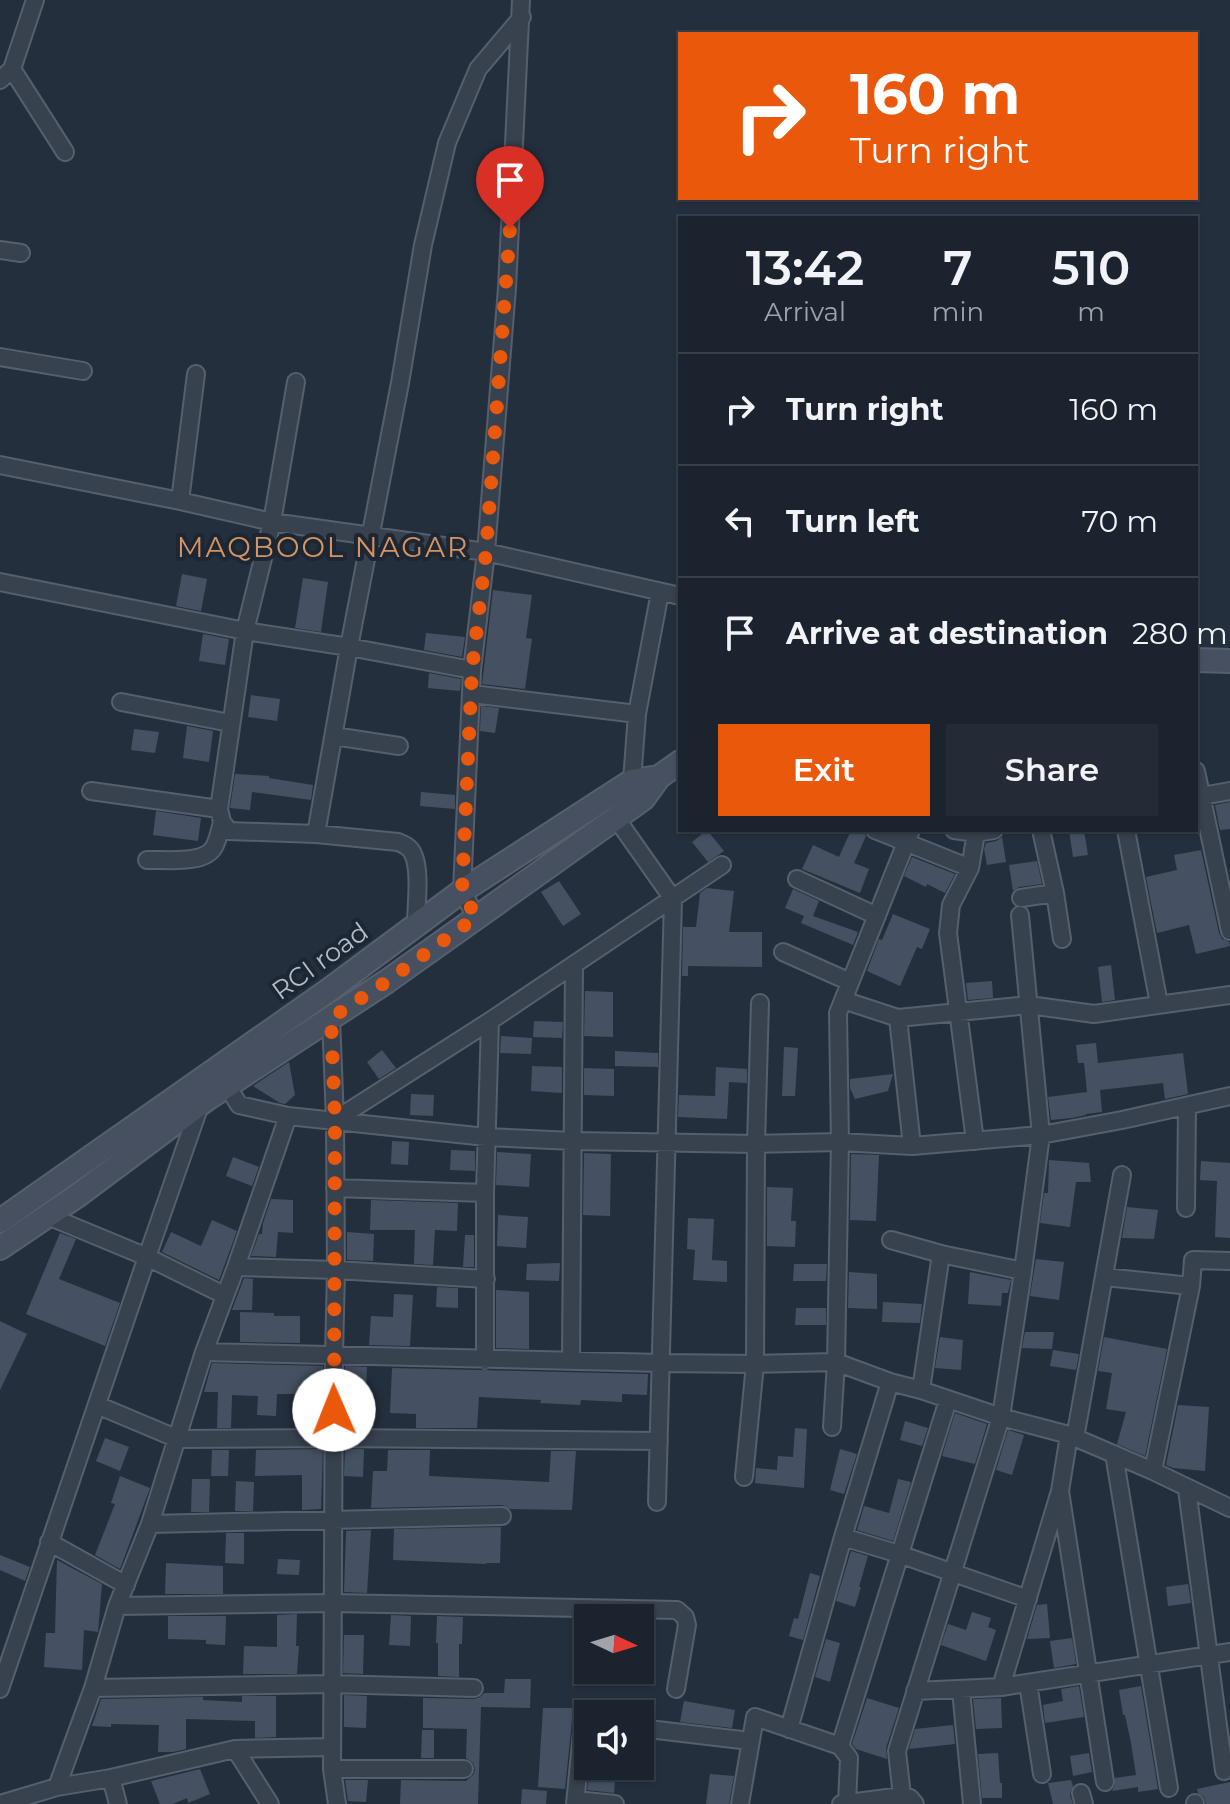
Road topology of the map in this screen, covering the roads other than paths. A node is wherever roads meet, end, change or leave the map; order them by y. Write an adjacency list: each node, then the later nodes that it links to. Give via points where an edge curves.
1 (35, 0): 3 (street)
2 (522, 9): 14 (street, via 478,69 447,143); 15 (street)
3 (6, 74): 4 (street)
4 (65, 152)
5 (0, 250): 6 (street)
6 (21, 253)
7 (0, 357): 8 (street)
8 (83, 371)
9 (196, 374): 12 (street)
10 (296, 382): 13 (street)
11 (0, 465): 12 (street)
12 (180, 501): 13 (street)
13 (272, 522): 14 (street); 19 (street)
14 (370, 537): 15 (street); 20 (street)
15 (486, 552): 17 (street); 23 (street)
16 (0, 582): 19 (street)
17 (660, 592): 18 (street); 26 (street)
18 (678, 596)
19 (245, 631): 20 (street); 27 (street)
20 (349, 647): 23 (street); 28 (street)
21 (1198, 660): 22 (street)
22 (1230, 661)
23 (472, 670): 24 (street)
24 (472, 694): 26 (street); 49 (street)
25 (121, 702): 27 (street)
26 (637, 714): 31 (street)
27 (230, 723): 35 (street)
28 (334, 736): 29 (street); 43 (street)
29 (399, 746)
30 (678, 763): 31 (street)
31 (638, 790): 36 (street); 49 (street, RCI road)
32 (91, 791): 35 (street)
33 (1230, 791): 34 (street)
34 (1199, 797): 55 (street)
35 (220, 816): 43 (street, via 229,831); 45 (street, via 214,848 206,856)
36 (616, 818): 51 (street); 53 (street)
37 (886, 832): 44 (street)
38 (969, 832): 42 (street)
39 (982, 832): 42 (street)
40 (1041, 832): 50 (street)
41 (1126, 832): 63 (street)
42 (976, 833): 47 (street)
43 (316, 834): 54 (street, via 407,846 417,865)
44 (908, 836): 47 (street); 52 (street)
45 (147, 860)
46 (722, 865): 51 (street)
47 (970, 868): 65 (street, via 948,918)
48 (797, 879): 52 (street)
49 (462, 891): 53 (street); 54 (street, RCI road)
50 (1055, 893): 56 (street); 64 (street, via 1020,907)
51 (673, 899): 58 (street); 79 (street)
52 (877, 916): 59 (street)
53 (476, 917): 66 (street)
54 (416, 925): 69 (street, RCI road)
55 (1230, 931)
56 (1062, 939)
57 (783, 952): 59 (street)
58 (574, 965): 68 (street); 77 (street)
59 (850, 982): 61 (street)
60 (1230, 995): 63 (street)
61 (843, 1000): 67 (street); 80 (street, via 838,1013)
62 (760, 1003): 81 (street)
63 (1159, 1004): 64 (street, via 1094,1014)
64 (1029, 1005): 65 (street); 75 (street)
65 (959, 1012): 67 (street); 78 (street)
66 (331, 1018): 69 (street); 74 (street)
67 (898, 1018): 82 (street)
68 (490, 1021): 74 (street); 76 (street)
69 (222, 1078): 71 (street); 73 (street, via 239,1105); 88 (street, RCI road)
70 (1230, 1096): 72 (street)
71 (200, 1105): 87 (street); 92 (street)
72 (1187, 1106): 75 (street); 86 (street)
73 (288, 1116): 74 (street); 94 (street)
74 (335, 1120): 76 (street); 84 (street)
75 (1041, 1135): 78 (street); 96 (street)
76 (486, 1137): 77 (street); 85 (street)
77 (573, 1141): 79 (street); 104 (street)
78 (975, 1141): 82 (street)
79 (666, 1142): 81 (street); 106 (street)
80 (840, 1142): 81 (street); 82 (street); 105 (street)
81 (756, 1144): 107 (street)
82 (912, 1146)
83 (1122, 1175): 97 (street)
84 (335, 1188): 85 (street); 95 (street)
85 (485, 1193): 98 (street)
86 (1186, 1208)
87 (48, 1216): 90 (street); 92 (street)
88 (0, 1221)
89 (891, 1240): 91 (street)
90 (0, 1248)
91 (941, 1254): 96 (street); 109 (street)
92 (147, 1257): 100 (street); 111 (street)
93 (1230, 1261): 99 (street, via 1193,1260)
94 (236, 1267): 95 (street); 100 (street)
95 (336, 1270): 98 (street); 102 (street)
96 (1023, 1271): 112 (street)
97 (1105, 1277): 99 (street); 114 (street)
98 (486, 1279): 103 (street)
99 (1191, 1286): 119 (street)
100 (224, 1295): 101 (street)
101 (204, 1352): 102 (street); 116 (street)
102 (334, 1356): 103 (street); 115 (street)
103 (485, 1360): 104 (street)
104 (571, 1360): 106 (street)
105 (836, 1362): 107 (street); 108 (street); 113 (street)
106 (661, 1363): 107 (street); 117 (street)
107 (755, 1364): 120 (street)
108 (890, 1382): 109 (street); 128 (street)
109 (921, 1390): 110 (street)
110 (948, 1400): 112 (street); 130 (street)
111 (97, 1405): 116 (street); 129 (street)
112 (1001, 1417): 114 (street); 131 (street)
113 (832, 1427)
114 (1072, 1437): 118 (street); 122 (street)
115 (334, 1438): 116 (street); 117 (street); 126 (street)
116 (178, 1439): 127 (street)
117 (659, 1441): 123 (street)
118 (1114, 1454): 119 (street); 138 (street)
119 (1153, 1471): 121 (street)
120 (744, 1477)
121 (1187, 1489): 124 (street); 137 (street)
122 (1060, 1491): 133 (street); 139 (street)
123 (657, 1502)
124 (1230, 1508)
125 (502, 1516): 126 (street)
126 (332, 1521): 127 (street); 134 (street)
127 (150, 1524): 132 (street)
128 (843, 1537): 130 (street); 149 (street)
129 (49, 1542): 132 (street); 145 (street)
130 (899, 1554): 131 (street); 152 (street)
131 (953, 1573): 133 (street); 148 (street)
132 (126, 1585): 135 (street)
133 (1028, 1599): 142 (street)
134 (333, 1603): 135 (street); 141 (street); 146 (street, via 677,1610 687,1625)
135 (117, 1606): 143 (street)
136 (1230, 1652): 137 (street)
137 (1209, 1656): 138 (street); 157 (street)
138 (1148, 1664): 139 (street); 163 (street)
139 (1088, 1674): 140 (street); 161 (street)
140 (1028, 1683): 142 (street); 158 (street)
141 (331, 1684): 143 (street); 144 (street); 153 (street)
142 (1001, 1687): 147 (street)
143 (93, 1688): 162 (street)
144 (474, 1688)
145 (0, 1689)
146 (676, 1689)
147 (961, 1690): 148 (street); 174 (street)
148 (915, 1691): 164 (street, via 897,1751)
149 (789, 1729): 151 (street, via 755,1717); 152 (street)
150 (654, 1730): 151 (street)
151 (750, 1741): 171 (street)
152 (840, 1746): 173 (street, via 849,1758)
153 (332, 1747): 154 (street); 155 (street)
154 (235, 1749): 159 (street); 168 (street)
155 (332, 1769): 156 (street); 169 (street)
156 (464, 1769)
157 (1224, 1771)
158 (1042, 1774)
159 (111, 1778): 162 (street); 167 (street)
160 (578, 1780): 165 (street)
161 (1105, 1782)
162 (57, 1787): 166 (street)
163 (1169, 1788)
164 (909, 1800): 173 (street)
165 (576, 1802): 170 (street)
166 (0, 1804)
167 (118, 1804)
168 (270, 1804)
169 (337, 1804)
170 (615, 1804)
171 (740, 1804)
172 (841, 1804): 173 (street)
173 (847, 1804)
174 (972, 1804)

